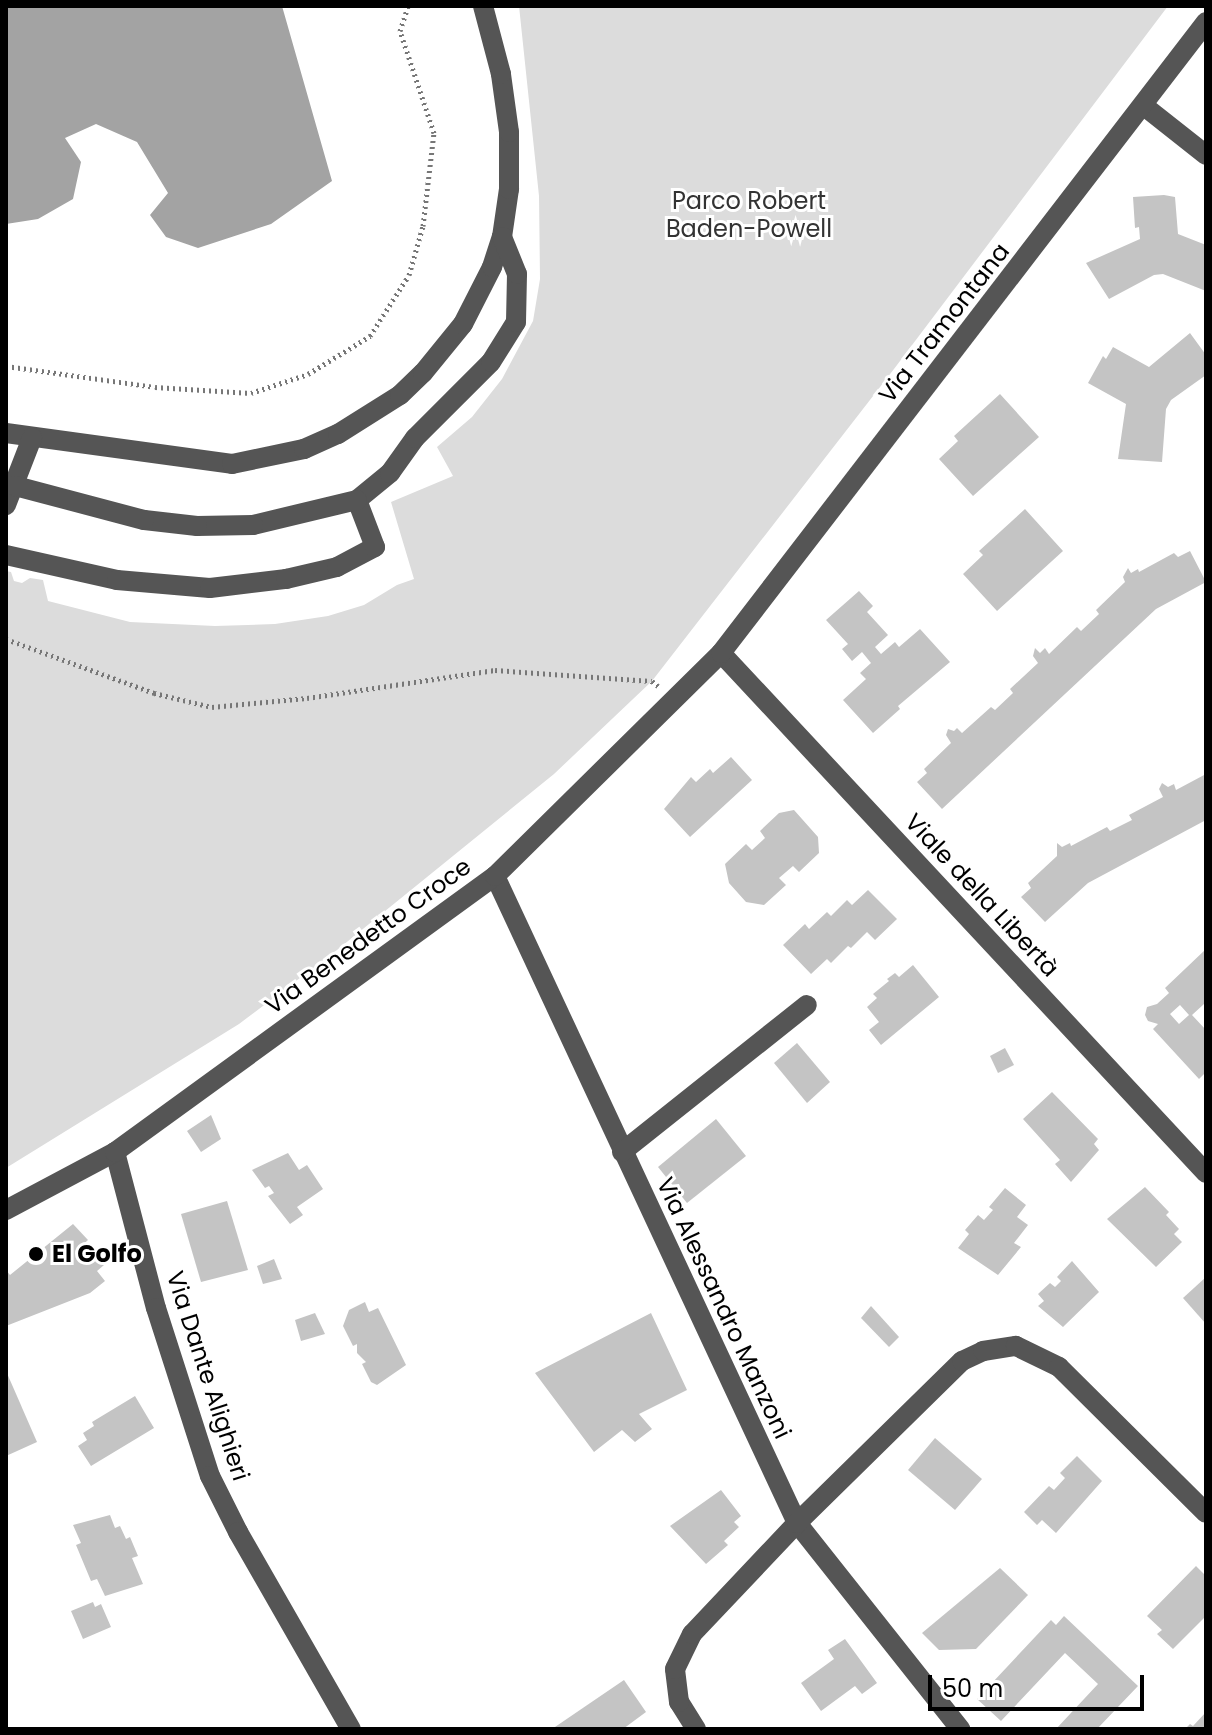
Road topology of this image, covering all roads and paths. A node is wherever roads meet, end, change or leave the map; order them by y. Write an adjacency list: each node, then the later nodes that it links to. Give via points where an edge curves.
1 (408, 6): 7 (path, via 400,31 434,133 425,211 409,275 370,336 308,374 251,393 155,387)
2 (483, 6): 6 (street, via 509,132)
3 (1206, 22): 4 (street, Via Tramontana)
4 (1144, 106): 5 (street); 14 (street, Via Tramontana)
5 (1206, 155)
6 (502, 237): 9 (street, via 479,296 444,349 400,395 304,449 232,464); 11 (street, via 517,274 516,322 491,362 415,438 390,473)
7 (6, 366)
8 (6, 433): 9 (street)
9 (32, 438): 10 (street)
10 (10, 495): 11 (street, via 197,526 253,525)
11 (357, 500): 12 (street, via 375,547 337,567 286,579 210,588 167,586)
12 (6, 555)
13 (6, 639): 15 (path, via 154,693 212,707 495,670)
14 (721, 653): 16 (street, Via Benedetto Croce); 20 (street, Viale della Libertà)
15 (652, 681)
16 (495, 876): 18 (street, Via Benedetto Croce); 19 (street, Via Alessandro Manzoni)
17 (807, 1005): 19 (street)
18 (115, 1152): 21 (street, Via Benedetto Croce); 24 (street, Via Dante Alighieri, via 156,1308 210,1476)
19 (622, 1152): 23 (street, Via Alessandro Manzoni)
20 (1206, 1173)
21 (6, 1210)
22 (1206, 1513): 23 (street, via 1059,1367 1016,1346 983,1351 962,1361)
23 (797, 1523): 25 (street, via 692,1634 675,1669 679,1702); 26 (street, Via Alessandro Manzoni)
24 (351, 1729)
25 (696, 1729)
26 (960, 1729)

